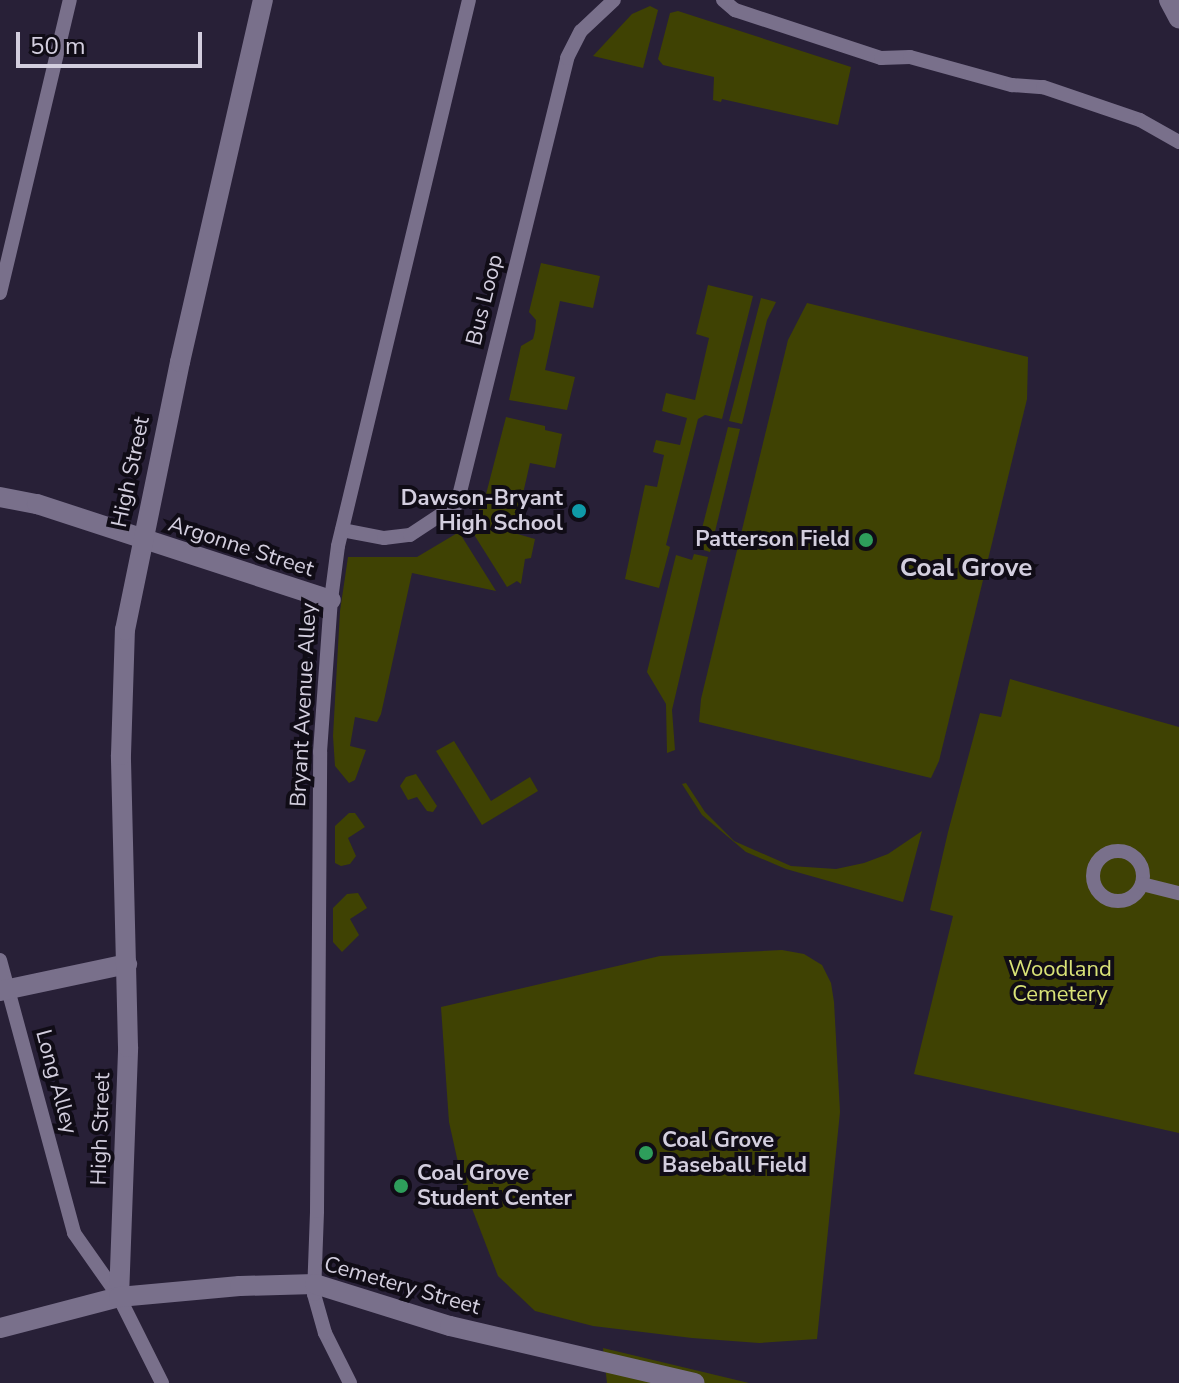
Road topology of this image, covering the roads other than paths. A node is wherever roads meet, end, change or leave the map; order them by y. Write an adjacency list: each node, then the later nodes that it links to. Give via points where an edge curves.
1 (70, 0): 9 (lane)
2 (263, 0): 12 (street, High Street)
3 (469, 0): 11 (lane, Bryant Avenue Alley)
4 (614, 0): 11 (lane, Bus Loop, via 581,31 567,58 457,504 410,535 384,538)
5 (723, 0): 8 (lane, via 735,10 881,58 910,57 1012,85 1043,87 1140,120)
6 (1169, 0): 7 (street)
7 (1179, 19)
8 (1179, 142)
9 (0, 293)
10 (0, 497): 12 (street, Argonne Street, via 37,504)
11 (342, 530): 13 (lane, Bryant Avenue Alley)
12 (141, 540): 13 (street, Argonne Street); 17 (street, High Street, via 125,630 121,755)
13 (331, 600): 19 (lane, Bryant Avenue Alley, via 320,752)
14 (1142, 884): 15 (lane)
15 (1179, 893)
16 (0, 960): 18 (lane, Long Alley)
17 (127, 964): 18 (street); 20 (street, High Street)
18 (4, 990): 20 (lane, Long Alley, via 74,1233)
19 (315, 1284): 20 (street, Cemetery Street); 22 (street, Cemetery Street); 24 (lane, Bryant Avenue Alley, via 325,1333)
20 (119, 1297): 21 (street, Cemetery Street); 23 (lane, Long Alley)
21 (0, 1328)
22 (638, 1377): 25 (street, Cemetery Street)
23 (162, 1383)
24 (350, 1383)
25 (694, 1383)

